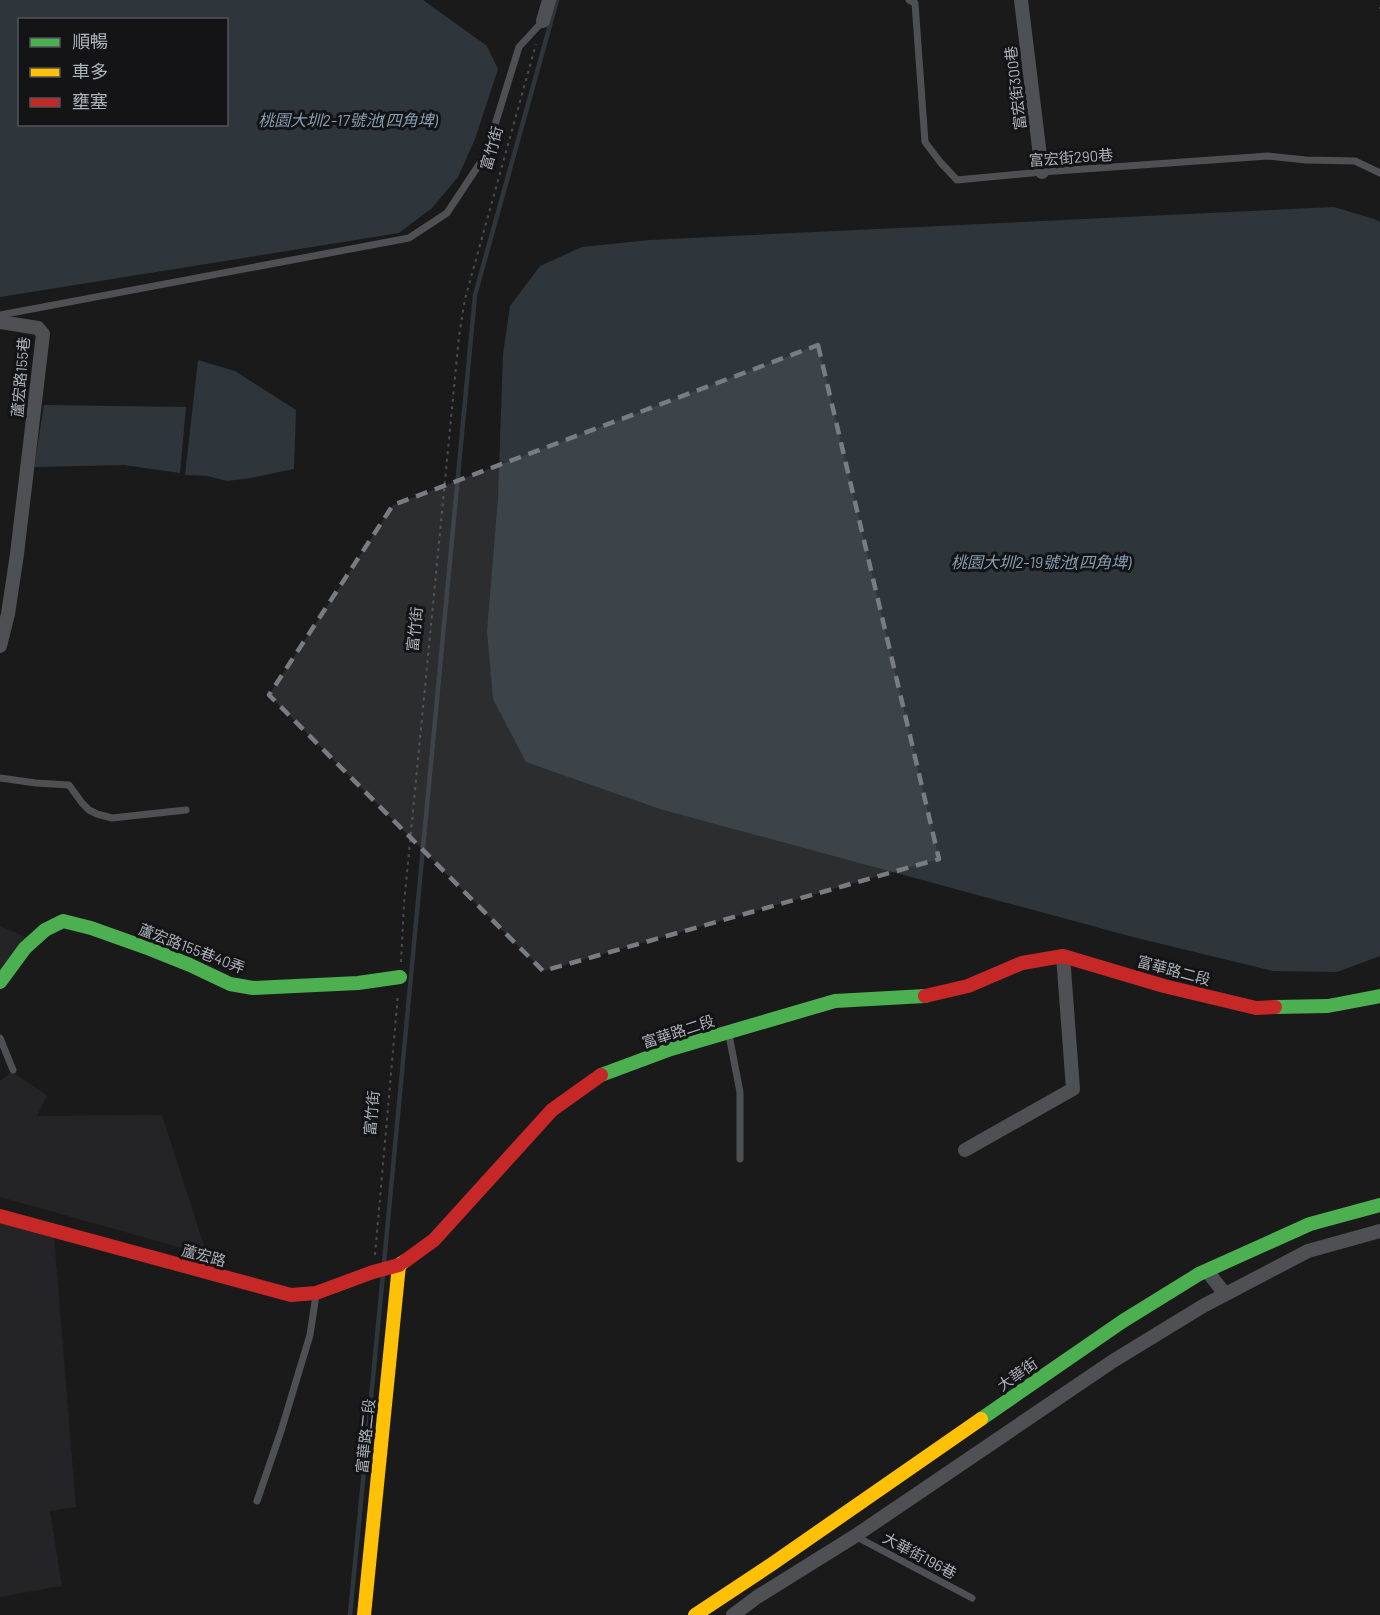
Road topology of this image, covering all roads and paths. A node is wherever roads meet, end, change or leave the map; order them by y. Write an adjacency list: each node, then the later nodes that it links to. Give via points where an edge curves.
1 (549, 0): 4 (street)
2 (909, 0): 5 (lane, 富宏街290巷, via 915,3 925,142 940,163 957,180)
3 (1022, 0): 5 (street, 富宏街300巷)
4 (543, 21): 7 (lane, via 519,47 486,154 447,213 409,238); 13 (path, 富竹街, via 465,299 459,336)
5 (1042, 172): 6 (lane, 富宏街290巷, via 1268,156 1355,161)
6 (1380, 173)
7 (0, 315)
8 (0, 322): 9 (street, 蘆宏路155巷, via 38,327 43,334 8,614)
9 (0, 646)
10 (0, 778): 11 (lane, via 69,785 89,810 112,818)
11 (186, 810)
12 (1063, 956): 15 (street, 富華路二段, via 1256,1008 1328,1006); 16 (street, 富華路二段, via 1022,963 968,986 928,996 835,1001); 19 (street, via 1073,1089)
13 (400, 977): 14 (street, 蘆宏路155巷40弄, via 253,988 230,984 160,953 63,921 45,930 25,948); 24 (path, 富竹街)
14 (0, 982)
15 (1380, 996)
16 (728, 1032): 20 (lane, via 740,1092); 24 (street, 富華路二段, via 597,1076 552,1110 434,1240)
17 (0, 1038): 18 (lane)
18 (13, 1070)
19 (965, 1150)
20 (740, 1159)
21 (1380, 1205): 25 (street, 大華街, via 1310,1224)
22 (0, 1216): 26 (street, 蘆宏路, via 291,1295)
23 (1380, 1231): 27 (street, via 1308,1251)
24 (385, 1269): 26 (street, 蘆宏路); 35 (street, 富華路二段)
25 (1207, 1271): 27 (street); 28 (street, 大華街, via 1123,1321)
26 (316, 1293): 30 (lane, via 310,1335)
27 (1225, 1294): 29 (street, via 1113,1361)
28 (1013, 1397): 29 (street); 32 (street, 大華街)
29 (1028, 1419): 31 (street)
30 (257, 1501)
31 (855, 1536): 33 (street); 34 (lane, 大華街196巷)
32 (779, 1559): 33 (street); 36 (street, 大華街)
33 (790, 1577): 37 (street)
34 (972, 1598)
35 (364, 1615)
36 (695, 1615)
37 (733, 1615)

